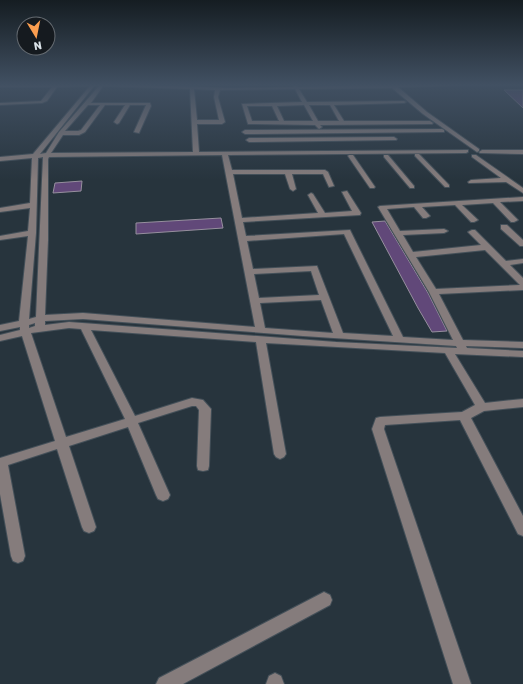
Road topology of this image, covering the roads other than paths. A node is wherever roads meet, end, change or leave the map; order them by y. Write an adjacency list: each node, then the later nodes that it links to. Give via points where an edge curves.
1 (68, 116): 37 (street)
2 (76, 116): 24 (street)
3 (95, 116): 24 (street, via 83,131)
4 (121, 116): 14 (street)
5 (144, 116): 22 (street)
6 (194, 116): 15 (street)
7 (221, 116): 15 (street, via 222,122)
8 (248, 116): 16 (street, via 250,123)
9 (279, 116): 16 (street)
10 (312, 116): 17 (street)
11 (338, 116): 18 (street)
12 (421, 116): 19 (street)
13 (429, 116): 30 (street)
14 (117, 122)
15 (195, 122): 31 (street)
16 (282, 123): 17 (street)
17 (316, 123): 18 (street); 20 (street)
18 (342, 123): 19 (street)
19 (430, 123): 21 (street)
20 (321, 131): 21 (street); 23 (street); 27 (street)
21 (442, 131): 30 (street)
22 (137, 132)
23 (245, 132)
24 (61, 133): 38 (street)
25 (394, 139): 27 (street)
26 (249, 140): 27 (street)
27 (325, 140): 28 (street)
28 (331, 152): 30 (street); 32 (street)
29 (523, 152): 30 (street)
30 (475, 153): 33 (street); 36 (street); 42 (street); 44 (street)
31 (196, 154): 32 (street); 38 (street)
32 (225, 155): 34 (street); 38 (street); 40 (street)
33 (523, 155)
34 (350, 156): 35 (street); 47 (street)
35 (386, 156): 36 (street); 48 (street)
36 (417, 156): 46 (street)
37 (35, 157): 38 (street); 39 (street); 53 (street)
38 (46, 157): 54 (street)
39 (0, 159)
40 (228, 172): 41 (street); 63 (street)
41 (288, 172): 45 (street, via 326,172); 49 (street)
42 (508, 180): 43 (street); 50 (street)
43 (471, 182)
44 (523, 184)
45 (331, 186)
46 (447, 186)
47 (372, 187)
48 (412, 187)
49 (293, 189)
50 (523, 191)
51 (345, 192): 61 (street, via 357,213)
52 (311, 195): 61 (street)
53 (34, 196): 54 (street); 59 (street)
54 (45, 196): 84 (street)
55 (523, 199): 56 (street)
56 (495, 201): 57 (street); 65 (street)
57 (458, 203): 58 (street); 64 (street)
58 (416, 205): 62 (street); 70 (street, via 382,207)
59 (33, 206): 60 (street); 69 (street)
60 (0, 210)
61 (323, 215): 63 (street)
62 (426, 216)
63 (239, 220): 72 (street)
64 (474, 220)
65 (514, 220)
66 (504, 227): 73 (street)
67 (444, 231): 70 (street)
68 (472, 232): 74 (street)
69 (32, 233): 71 (street); 85 (street)
70 (398, 233): 75 (street)
71 (0, 238)
72 (243, 238): 78 (street); 91 (street, via 346,232)
73 (523, 244)
74 (487, 247): 75 (street); 77 (street)
75 (410, 255): 81 (street)
76 (523, 261): 77 (street)
77 (504, 264): 79 (street)
78 (248, 272): 82 (street, via 314,268); 83 (street)
79 (523, 283)
80 (523, 287): 81 (street)
81 (433, 292): 93 (street)
82 (325, 297): 83 (street); 89 (street)
83 (254, 301): 88 (street)
84 (40, 324): 85 (street); 86 (street); 88 (street, via 83,316)
85 (25, 327): 87 (street); 90 (street); 100 (street)
86 (85, 327): 88 (street); 99 (street)
87 (0, 328)
88 (261, 335): 89 (street); 94 (street); 101 (street)
89 (339, 336): 91 (street)
90 (0, 338)
91 (399, 339): 93 (street)
92 (523, 345): 93 (street)
93 (462, 348): 94 (street); 95 (street)
94 (448, 350): 97 (street)
95 (523, 354)
96 (523, 403): 97 (street)
97 (482, 406): 98 (street)
98 (464, 416): 106 (street); 110 (street, via 380,421 378,429)
99 (132, 422): 100 (street); 103 (street, via 192,402 199,403 205,409); 104 (street)
100 (62, 444): 102 (street); 105 (street)
101 (280, 454)
102 (0, 463): 107 (street)
103 (203, 466)
104 (163, 495)
105 (89, 527)
106 (523, 530)
107 (18, 556)
108 (324, 600): 109 (street)
109 (165, 684)
110 (462, 684)

